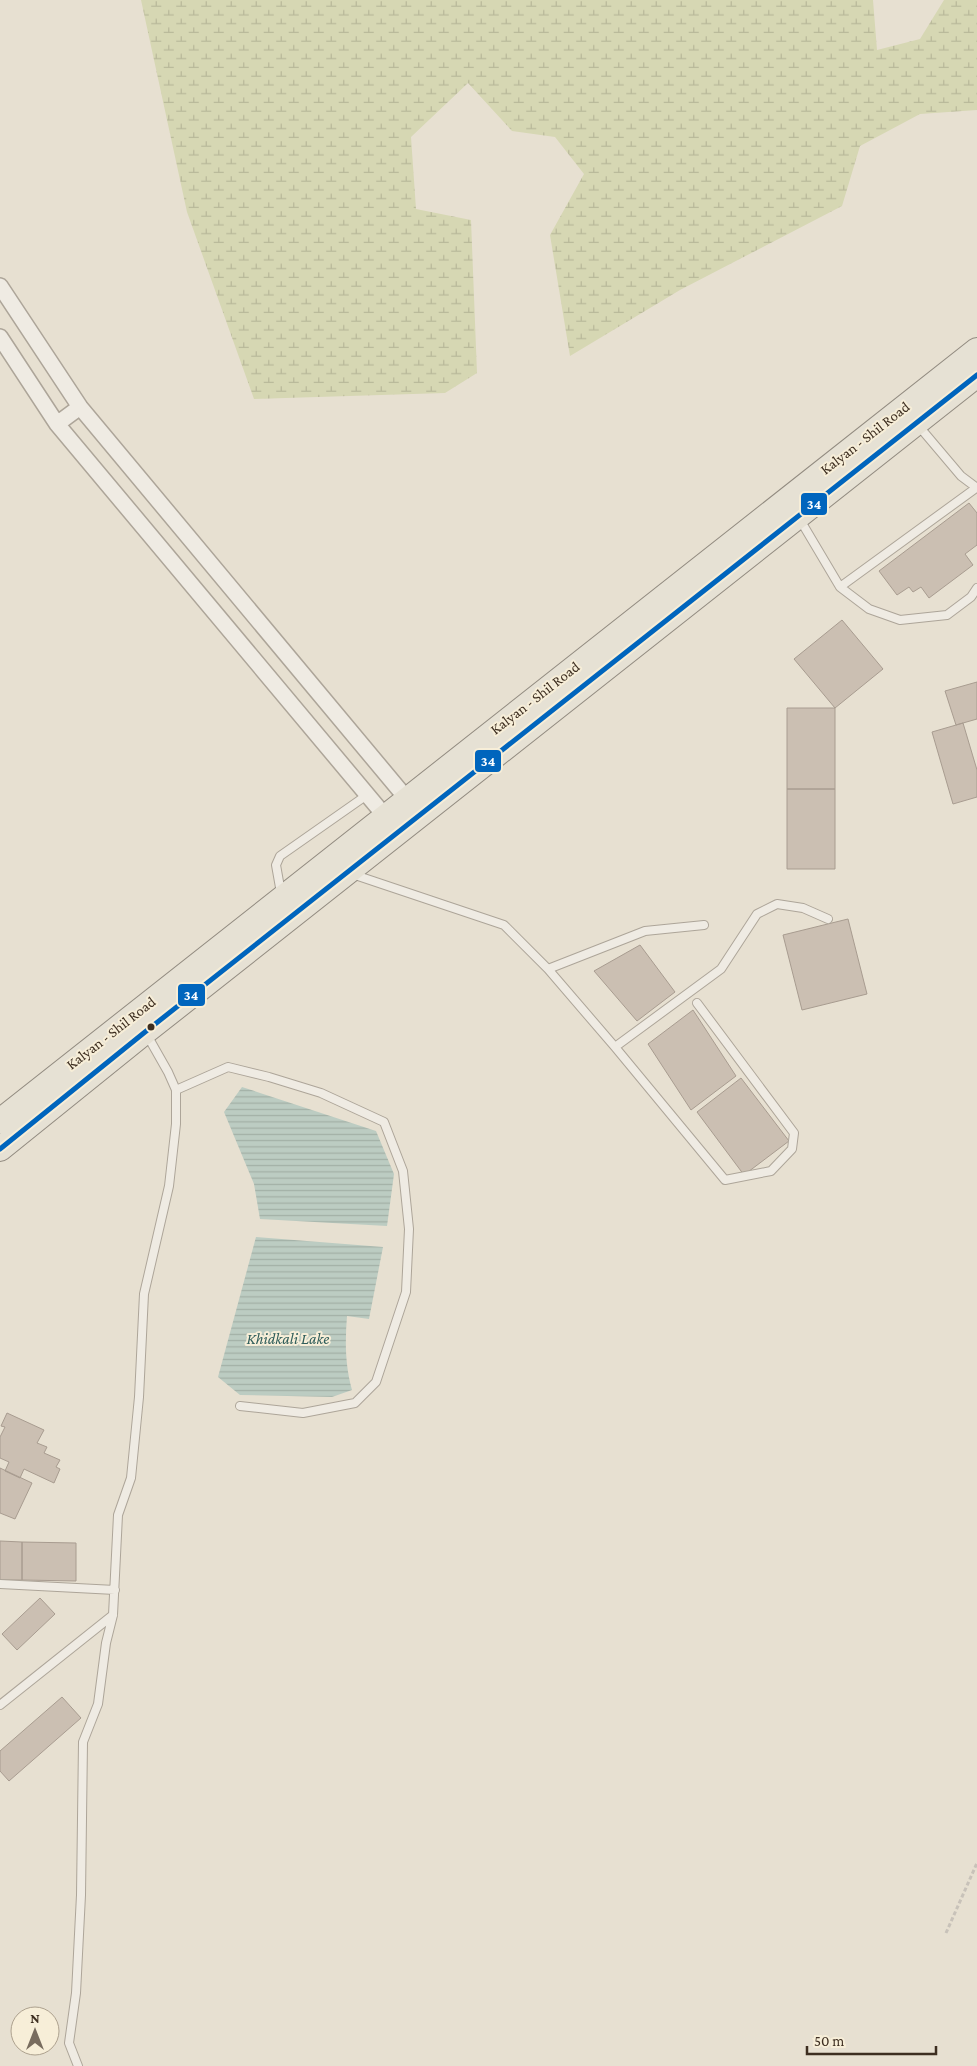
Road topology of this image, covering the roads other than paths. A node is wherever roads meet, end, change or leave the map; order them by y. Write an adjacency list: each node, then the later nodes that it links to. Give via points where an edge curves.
1 (0, 286): 5 (street)
2 (0, 337): 6 (street)
3 (977, 350): 13 (main road, Kalyan - Shil Road)
4 (977, 375): 7 (main road, Kalyan - Shil Road)
5 (80, 407): 6 (street); 13 (street)
6 (57, 424): 12 (street)
7 (916, 424): 8 (lane, via 961,476); 9 (main road, Kalyan - Shil Road)
8 (976, 488): 10 (lane)
9 (798, 516): 10 (lane); 15 (main road, Kalyan - Shil Road)
10 (840, 587): 11 (lane, via 868,609 900,620 947,615 971,597)
11 (977, 588)
12 (367, 795): 14 (street); 16 (lane, via 280,856 276,865)
13 (407, 799): 14 (main road, Kalyan - Shil Road)
14 (385, 816): 16 (main road, Kalyan - Shil Road)
15 (347, 872): 19 (lane, via 504,926); 21 (main road, Kalyan - Shil Road)
16 (282, 898): 21 (main road, Kalyan - Shil Road)
17 (828, 919): 22 (lane, via 803,908 777,904 757,914 721,969)
18 (704, 925): 19 (lane, via 645,931)
19 (548, 969): 22 (lane)
20 (697, 1003): 22 (lane, via 794,1133 792,1149 771,1171 725,1180)
21 (139, 1024): 23 (lane); 24 (main road, Kalyan - Shil Road); 25 (main road, Kalyan - Shil Road)
22 (616, 1047)
23 (176, 1090): 26 (lane, via 228,1067 321,1093 384,1122 403,1171 409,1229 406,1292 376,1382 355,1403 303,1413); 28 (lane, via 169,1186 144,1294 139,1398 131,1478 118,1515)
24 (0, 1121)
25 (0, 1149)
26 (240, 1406)
27 (0, 1584): 28 (lane)
28 (115, 1590): 29 (lane)
29 (113, 1615): 30 (lane); 31 (lane, via 98,1704 83,1742 81,1895 76,1992 69,2043)
30 (0, 1706)
31 (78, 2066)

